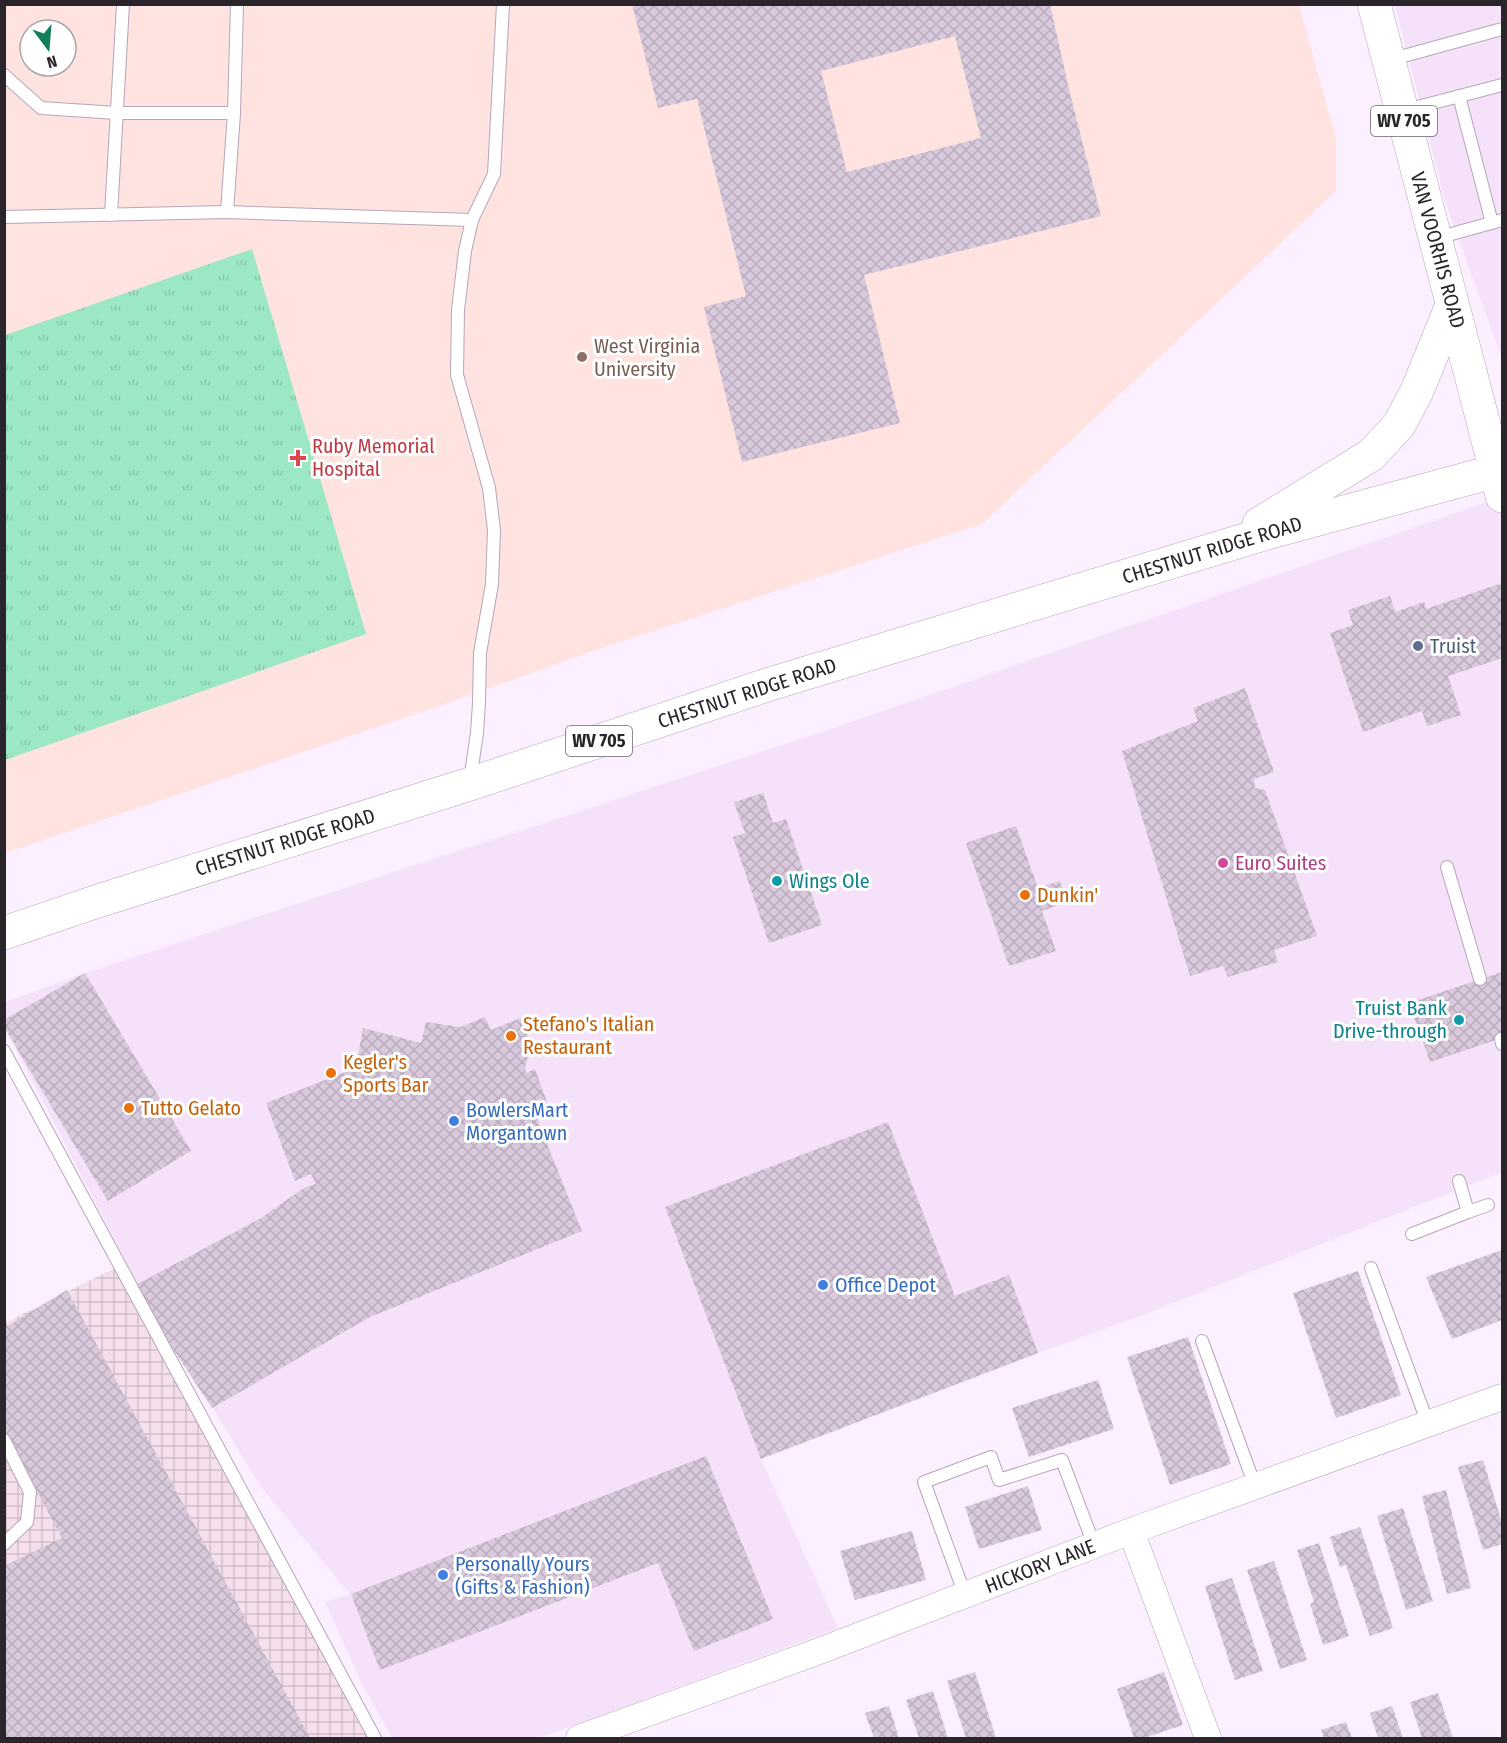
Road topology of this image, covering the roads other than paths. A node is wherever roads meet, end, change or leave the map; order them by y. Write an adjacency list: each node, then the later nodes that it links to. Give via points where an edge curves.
1 (123, 4): 11 (lane)
2 (237, 4): 12 (lane)
3 (503, 4): 16 (lane, via 494,174)
4 (1374, 4): 6 (main road, VAN VOORHIS ROAD / WV 705)
5 (1503, 29): 6 (lane)
6 (1388, 60): 10 (main road, VAN VOORHIS ROAD / WV 705)
7 (4, 75): 11 (lane, via 41,108)
8 (1503, 85): 9 (lane)
9 (1459, 96): 10 (lane); 17 (lane)
10 (1401, 111): 18 (main road, VAN VOORHIS ROAD / WV 705)
11 (117, 113): 12 (lane); 14 (lane)
12 (234, 113): 13 (lane)
13 (227, 212): 14 (lane); 16 (lane)
14 (111, 215): 15 (lane)
15 (4, 217)
16 (472, 220): 22 (lane, via 458,310 457,375 489,488 494,530 492,584 480,653 477,733)
17 (1497, 221): 18 (lane)
18 (1435, 238): 19 (main road, VAN VOORHIS ROAD / WV 705)
19 (1452, 305): 20 (main road, VAN VOORHIS ROAD / WV 705); 21 (main road, via 1405,415 1371,455)
20 (1500, 478): 21 (main road, CHESTNUT RIDGE ROAD / WV 705)
21 (1222, 546): 22 (main road, CHESTNUT RIDGE ROAD / WV 705, via 771,684)
22 (470, 784): 24 (main road, CHESTNUT RIDGE ROAD / WV 705)
23 (1447, 867): 25 (lane)
24 (4, 933)
25 (1480, 979)
26 (4, 1051): 41 (lane)
27 (1459, 1181): 29 (lane)
28 (1488, 1205): 29 (lane)
29 (1468, 1212): 30 (lane)
30 (1412, 1234)
31 (1371, 1268): 34 (lane)
32 (1202, 1341): 36 (lane)
33 (1503, 1397): 34 (street, HICKORY LANE)
34 (1428, 1424): 36 (street, HICKORY LANE)
35 (4, 1440): 38 (lane, via 30,1492 27,1522)
36 (1255, 1486): 37 (street, HICKORY LANE)
37 (1131, 1531): 39 (street, HICKORY LANE); 43 (street)
38 (4, 1544)
39 (1094, 1545): 40 (street, HICKORY LANE); 40 (lane, via 1062,1461 999,1480 991,1457 924,1482)
40 (965, 1595): 42 (street, HICKORY LANE)
41 (375, 1738)
42 (579, 1738)
43 (1208, 1738)

